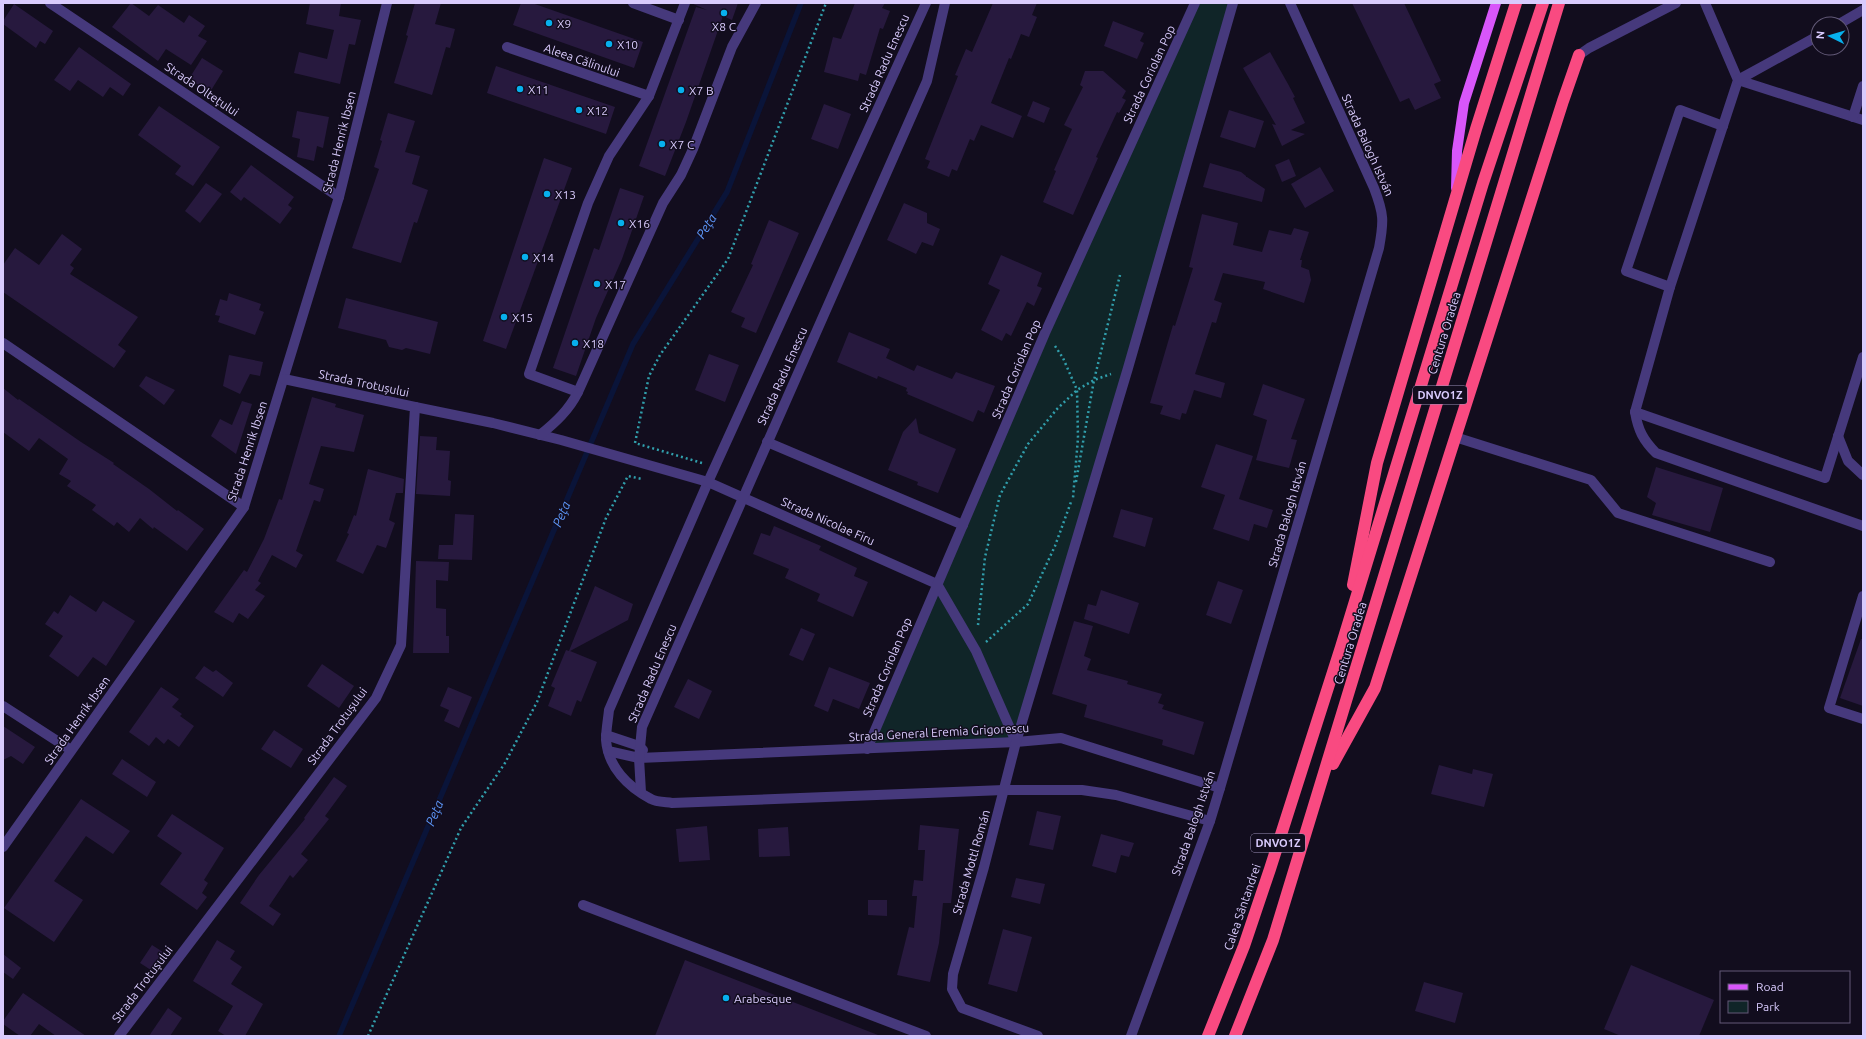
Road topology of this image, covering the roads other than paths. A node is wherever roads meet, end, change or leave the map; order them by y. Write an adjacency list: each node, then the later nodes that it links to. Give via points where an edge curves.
1 (50, 3): 28 (street, Strada Oltețului)
2 (387, 3): 28 (street, Strada Henrik Ibsen)
3 (633, 3): 19 (street)
4 (684, 3): 19 (street)
5 (756, 3): 34 (street, via 732,48 693,150 681,175 662,203)
6 (926, 3): 42 (street, Strada Radu Enescu)
7 (945, 3): 40 (street, Strada Radu Enescu, via 927,81)
8 (1196, 3): 45 (street, Strada Coriolan Pop, via 1045,333)
9 (1233, 3): 54 (street, via 1128,368)
10 (1290, 3): 62 (street, Strada Balogh István, via 1374,188 1382,210 1382,228 1379,248)
11 (1496, 3): 29 (main road, via 1464,103 1457,151)
12 (1516, 3): 29 (highway)
13 (1543, 3): 50 (highway, Centura Oradea / DNVO1Z, via 1483,183)
14 (1559, 3): 61 (highway, Centura Oradea / DNVO1Z)
15 (1676, 3): 22 (street)
16 (1705, 3): 23 (street)
17 (1863, 10): 18 (street)
18 (1850, 18)
19 (679, 20): 25 (street)
20 (1810, 40): 23 (street)
21 (507, 47): 25 (street, Aleea Călinului)
22 (1580, 55): 39 (highway, via 1560,108)
23 (1738, 80): 26 (street); 27 (street)
24 (1863, 86): 26 (street)
25 (649, 96): 34 (street, via 609,156 588,203 529,374)
26 (1858, 118)
27 (1723, 126): 30 (street); 30 (street, via 1680,110 1626,271)
28 (339, 197): 33 (street, Strada Henrik Ibsen)
29 (1456, 198): 50 (highway, via 1377,463)
30 (1670, 287): 36 (street)
31 (3, 342): 44 (street)
32 (1863, 357): 38 (street)
33 (284, 380): 35 (street, Strada Trotușului); 44 (street, Strada Henrik Ibsen)
34 (578, 392): 37 (street, via 556,422)
35 (415, 407): 37 (street, Strada Nicolae Firu); 68 (street, Strada Trotușului, via 401,645 376,698)
36 (1635, 412): 38 (street, via 1825,478); 46 (street, via 1645,442 1656,453)
37 (540, 435): 42 (street, Strada Nicolae Firu)
38 (1838, 436): 41 (street, via 1848,461)
39 (1455, 437): 47 (street, via 1591,480 1618,513); 61 (highway, via 1375,688)
40 (767, 442): 43 (street, Strada Radu Enescu); 45 (street)
41 (1863, 475)
42 (708, 482): 43 (street, Strada Nicolae Firu); 53 (street, Strada Radu Enescu, via 609,710)
43 (743, 497): 48 (street, Strada Nicolae Firu); 55 (street, Strada Radu Enescu, via 642,727)
44 (244, 507): 57 (street, Strada Henrik Ibsen)
45 (962, 526): 48 (street, Strada Coriolan Pop)
46 (1863, 526)
47 (1770, 562)
48 (937, 584): 54 (street, via 976,651); 56 (street, Strada Coriolan Pop)
49 (1863, 596): 52 (street, via 1829,708)
50 (1341, 647): 72 (highway, Calea Sântandrei / DNVO1Z, via 1249,932)
51 (3, 706): 57 (street)
52 (1863, 719)
53 (606, 735): 55 (street); 58 (street, Strada Radu Enescu)
54 (1016, 742): 56 (street, Strada General Eremia Grigorescu); 62 (street, Strada General Eremia Grigorescu, via 1060,738); 63 (street, Strada Mottl Román)
55 (639, 746): 59 (street); 60 (street, Strada Radu Enescu)
56 (866, 749): 59 (street, Strada General Eremia Grigorescu)
57 (71, 750): 66 (street, Strada Henrik Ibsen)
58 (608, 752): 60 (street, Strada General Eremia Grigorescu); 64 (street, Strada Radu Enescu, via 614,768 627,783)
59 (653, 757): 60 (street, Strada General Eremia Grigorescu)
60 (639, 758): 64 (street, Strada Radu Enescu)
61 (1321, 786): 73 (highway, DNVO1Z, via 1273,940)
62 (1220, 788): 65 (street, Strada Balogh István)
63 (1004, 790): 64 (street, Strada Radu Enescu, via 672,803 652,800); 65 (street, Strada Radu Enescu, via 1089,791 1116,795); 70 (street, Strada Mottl Román, via 953,974 952,989 962,1008)
64 (641, 792)
65 (1210, 821): 71 (street, Strada Balogh István)
66 (3, 847)
67 (583, 905): 69 (street)
68 (119, 1036)
69 (926, 1036)
70 (1038, 1036)
71 (1131, 1036)
72 (1208, 1036)
73 (1235, 1036)

